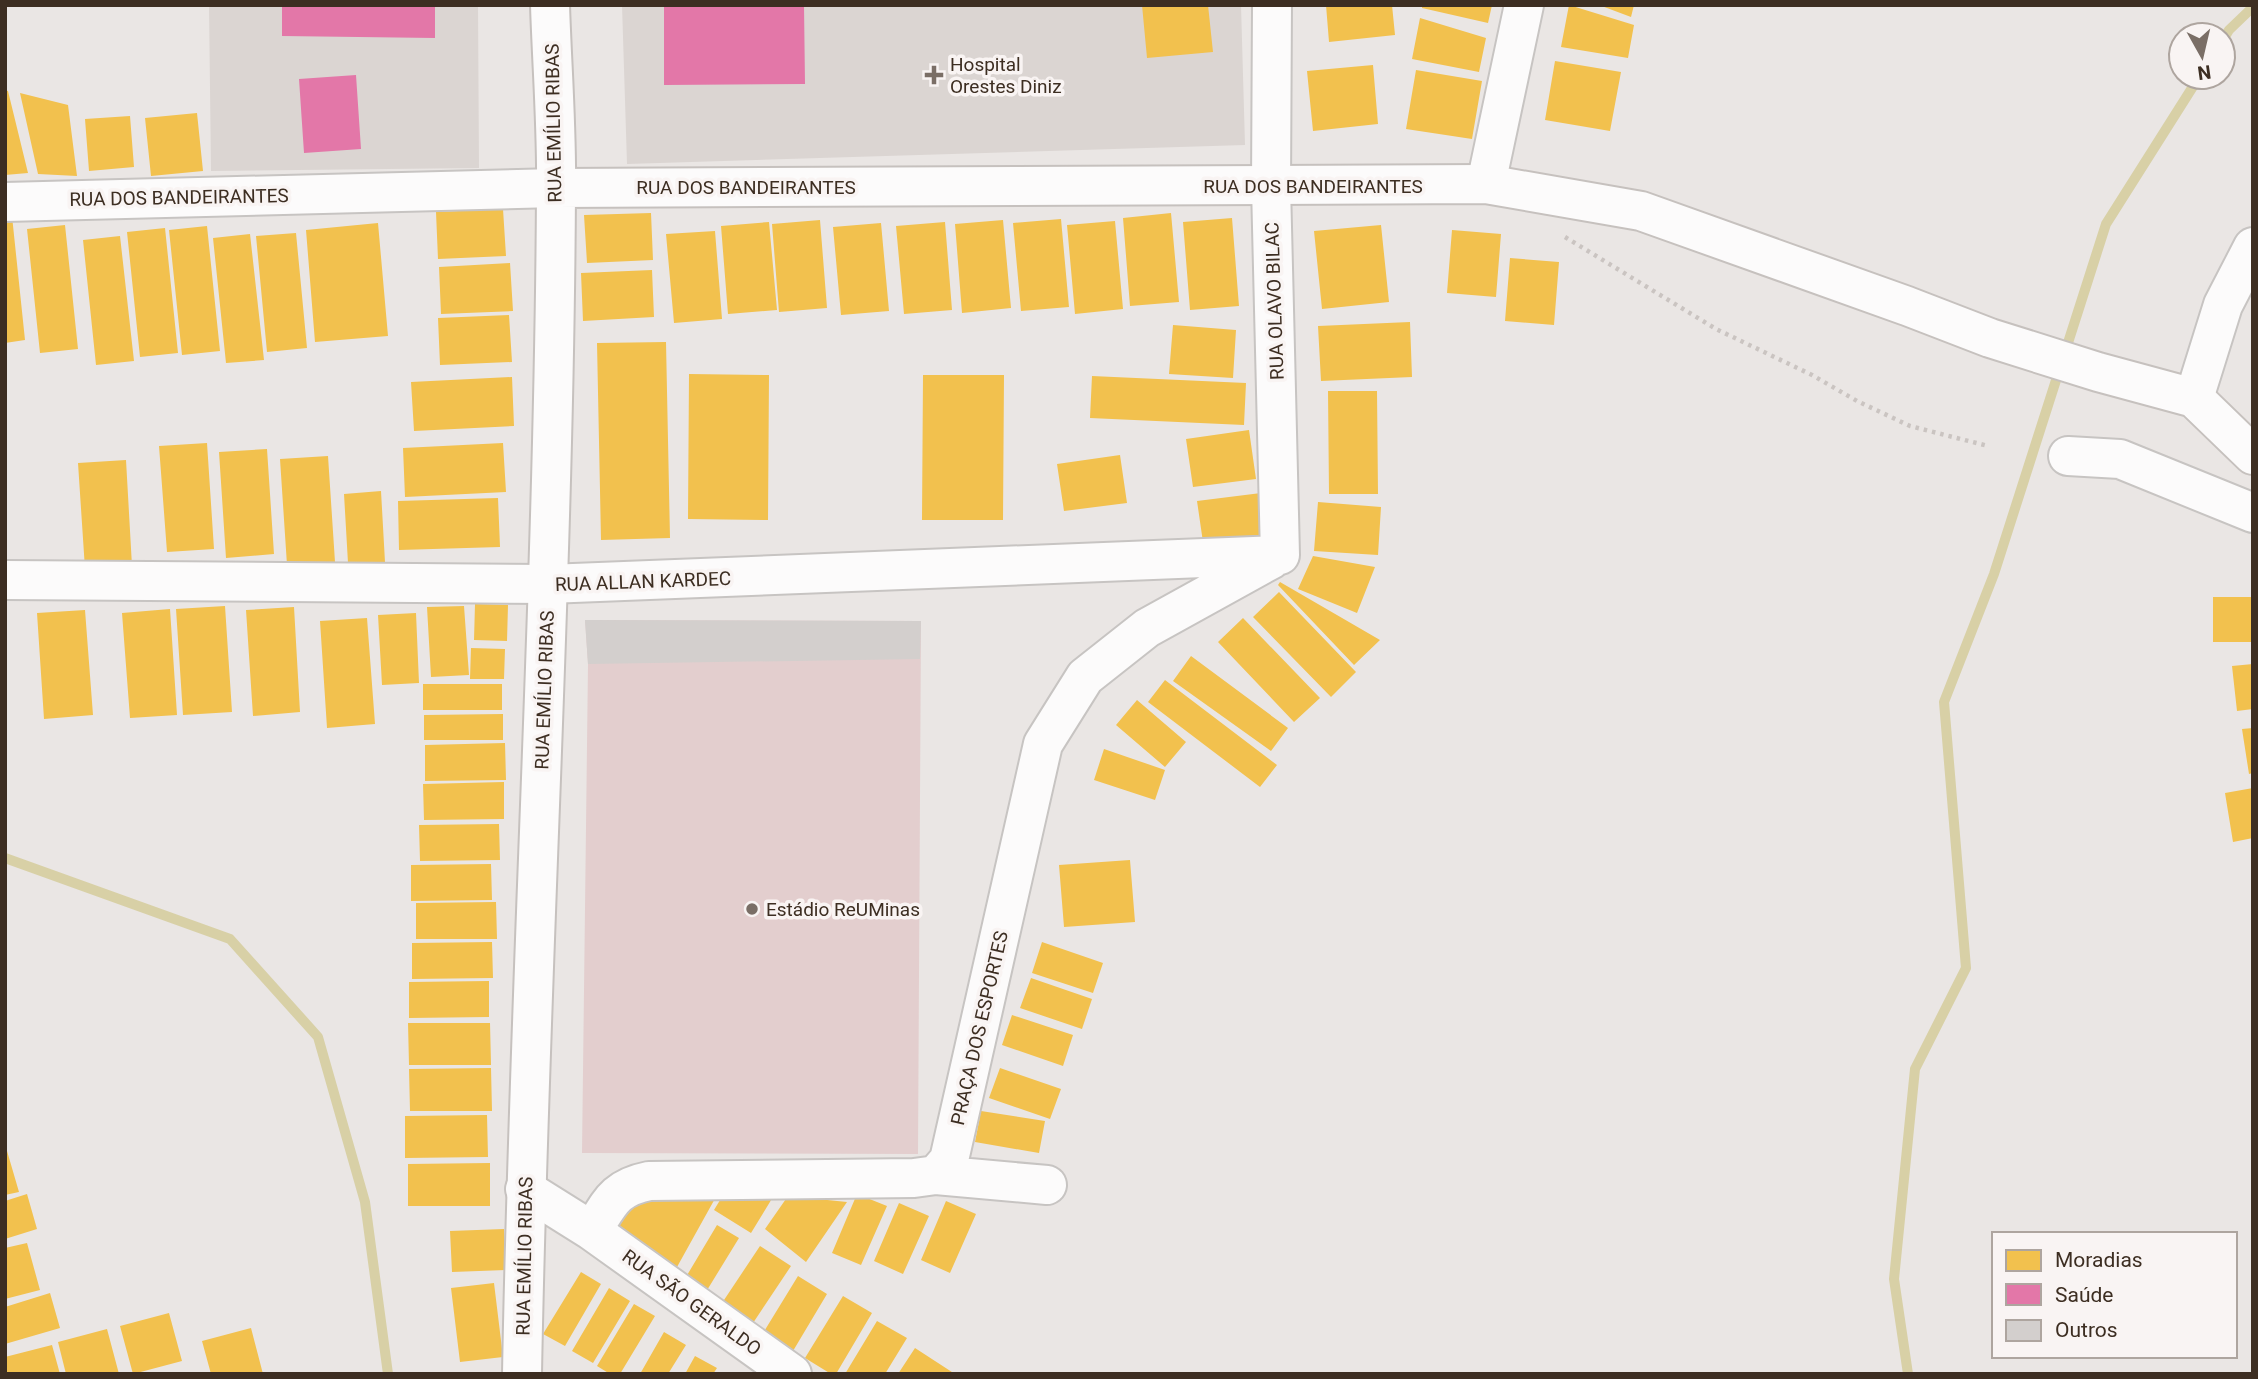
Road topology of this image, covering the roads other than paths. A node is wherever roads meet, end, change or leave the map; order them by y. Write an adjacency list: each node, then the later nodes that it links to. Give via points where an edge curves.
1 (550, 5): 6 (street, RUA EMÍLIO RIBAS)
2 (1272, 5): 5 (street, RUA OLAVO BILAC)
3 (1524, 5): 4 (street)
4 (1486, 184): 5 (street, RUA DOS BANDEIRANTES); 9 (street, RUA DOS BANDEIRANTES, via 1641,211 1990,338)
5 (1270, 186): 6 (street, RUA DOS BANDEIRANTES); 13 (street, RUA OLAVO BILAC)
6 (556, 188): 7 (street, RUA DOS BANDEIRANTES); 15 (street, RUA EMÍLIO RIBAS)
7 (5, 202)
8 (2253, 247): 9 (street, via 2223,305)
9 (2194, 398): 10 (street)
10 (2253, 455)
11 (2068, 456): 12 (street, via 2120,458)
12 (2253, 513)
13 (1280, 555): 15 (street, RUA ALLAN KARDEC); 16 (street, PRAÇA DOS ESPORTES, via 1126,644 1085,677 1042,744 949,1160)
14 (5, 580): 15 (street, RUA ALLAN KARDEC)
15 (548, 584): 18 (street, RUA EMÍLIO RIBAS)
16 (936, 1175): 17 (street); 19 (street, via 649,1181 629,1185 613,1198)
17 (1047, 1185)
18 (525, 1189): 19 (street); 20 (street, RUA EMÍLIO RIBAS)
19 (592, 1231): 21 (street, RUA SÃO GERALDO)
20 (522, 1374)
21 (792, 1374)

